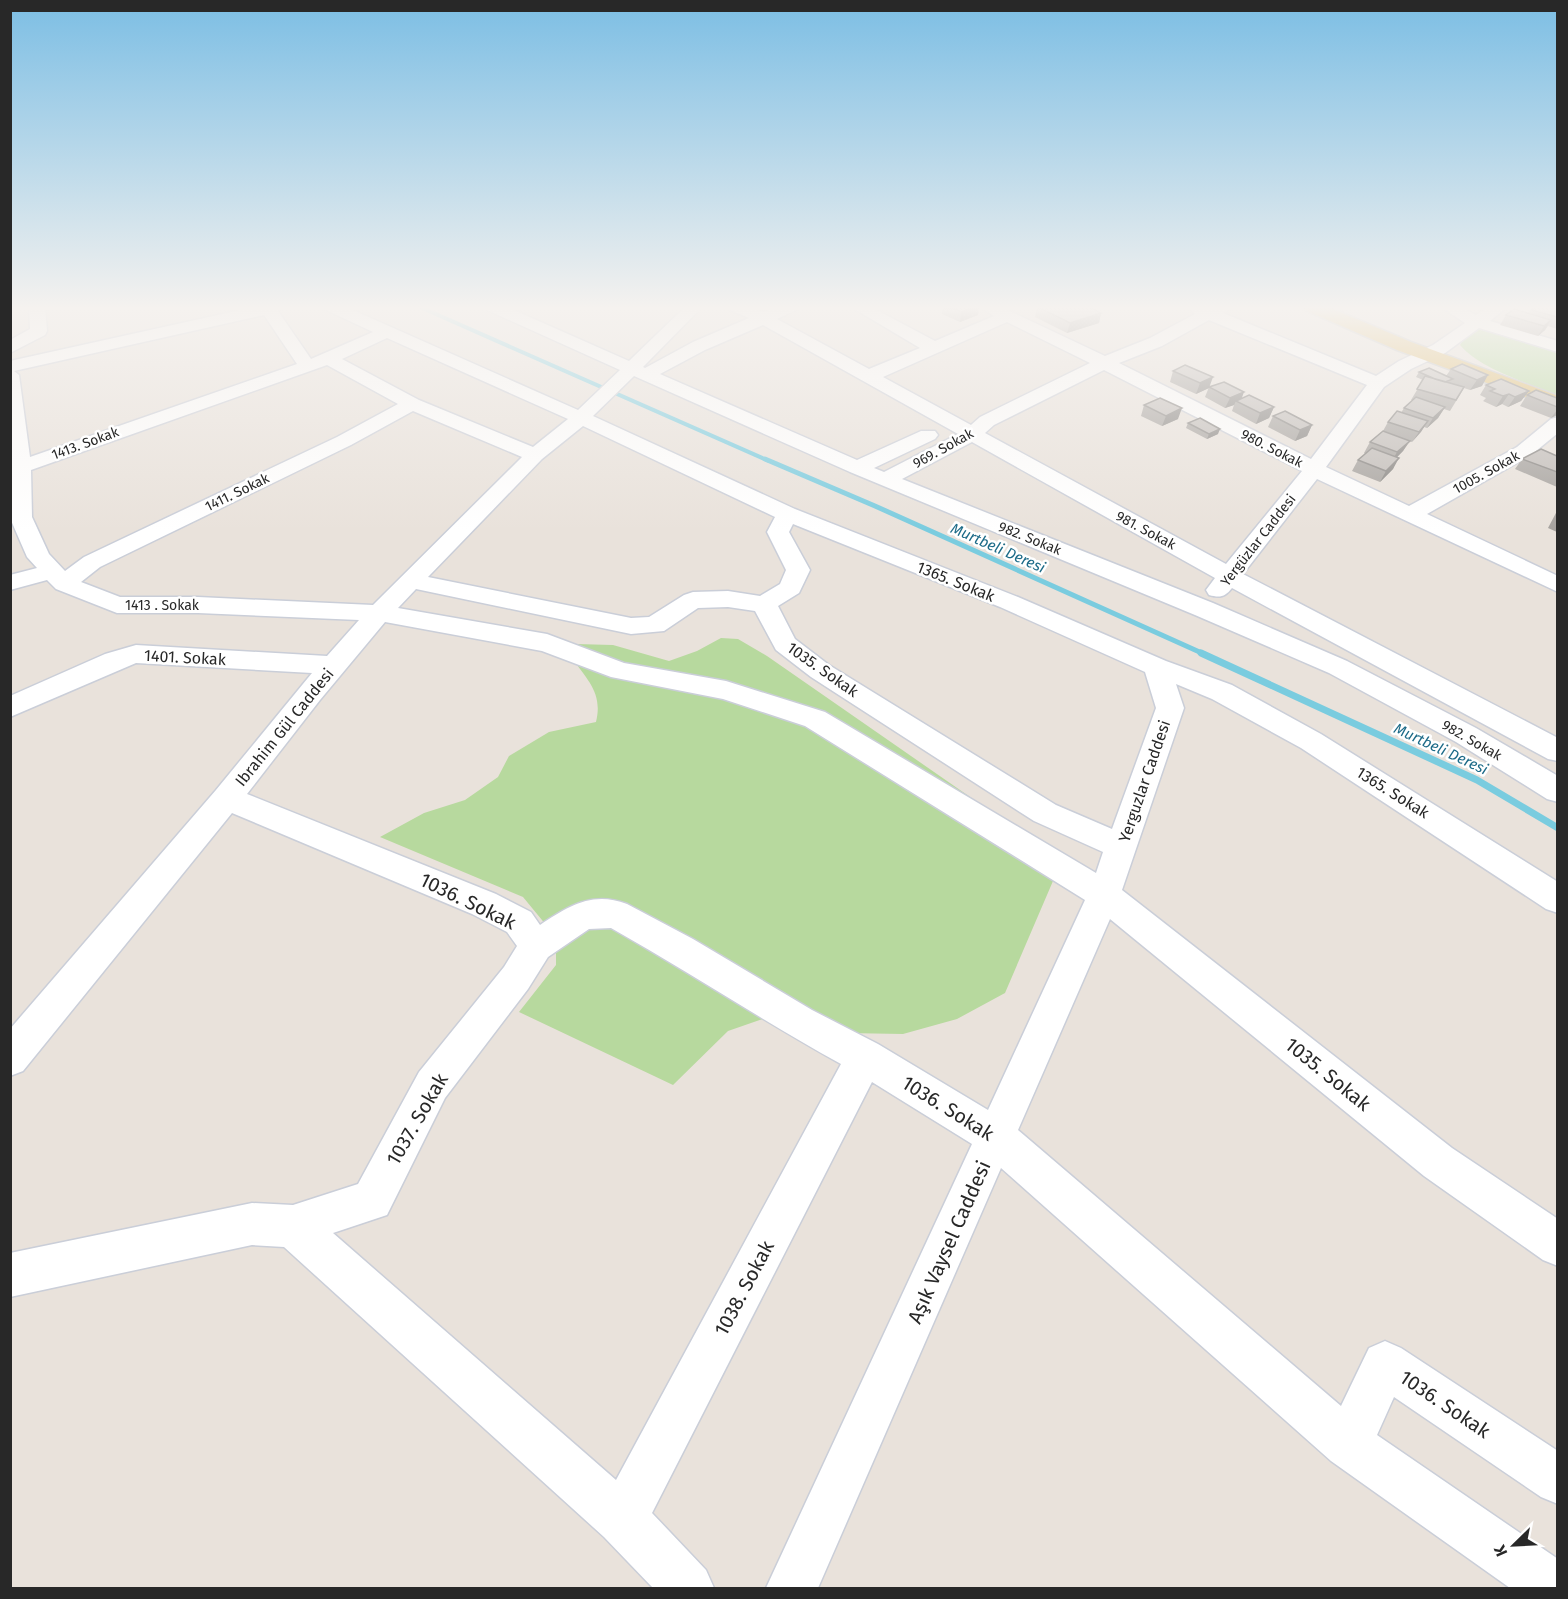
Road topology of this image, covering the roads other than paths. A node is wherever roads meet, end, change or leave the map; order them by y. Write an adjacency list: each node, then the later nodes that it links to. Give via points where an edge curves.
1 (1380, 381): 20 (street, Yergüzlar Caddesi)
2 (10, 382): 21 (street)
3 (261, 382): 21 (street, 1413. Sokak, via 161,416)
4 (370, 382): 13 (street)
5 (499, 382): 14 (street, 1365. Sokak)
6 (626, 382): 14 (street, Ibrahim Gül Caddesi)
7 (660, 382): 19 (street, 982. Sokak)
8 (875, 382): 16 (street, 981. Sokak)
9 (1066, 382): 17 (street, 969. Sokak, via 987,421)
10 (1141, 382): 20 (street, 980. Sokak)
11 (1506, 382): 12 (main road)
12 (1557, 402)
13 (412, 404): 18 (street); 26 (street, 1411. Sokak, via 344,441)
14 (581, 418): 18 (street, Ibrahim Gül Caddesi); 23 (street, 1365. Sokak)
15 (1557, 423): 24 (street, 1005. Sokak, via 1532,455)
16 (951, 424): 17 (street, 981. Sokak); 19 (street)
17 (971, 435): 22 (street, 969. Sokak); 25 (street, 981. Sokak)
18 (535, 455): 27 (street, Ibrahim Gül Caddesi)
19 (857, 468): 22 (street, 982. Sokak)
20 (1314, 469): 24 (street, 980. Sokak); 25 (street, Yergüzlar Caddesi)
21 (17, 478): 26 (street, via 21,517 39,557)
22 (886, 479): 31 (street, 982. Sokak)
23 (787, 514): 30 (street, via 778,532 798,570 790,588); 34 (street, 1365. Sokak, via 1009,602)
24 (1411, 514): 29 (street, 980. Sokak)
25 (1230, 575): 31 (street, Yergüzlar Caddesi); 36 (street, 981. Sokak)
26 (58, 578): 28 (street); 32 (street, 1413 . Sokak, via 117,605)
27 (412, 581): 30 (street, via 631,626 655,625 693,600); 32 (street, Ibrahim Gül Caddesi)
28 (10, 583)
29 (1557, 585)
30 (764, 604): 39 (street, 1035. Sokak, via 784,644 820,671 1045,813)
31 (1204, 609): 37 (street, 982. Sokak, via 1397,697)
32 (379, 613): 33 (street, Ibrahim Gül Caddesi); 40 (street, 1413 . Sokak, via 547,643 620,670 726,690 815,719)
33 (334, 665): 35 (street, 1401. Sokak, via 136,654); 38 (street, Ibrahim Gül Caddesi)
34 (1157, 667): 39 (street, Yerguzlar Caddesi, via 1170,708); 41 (street, 1365. Sokak, via 1222,692 1311,741)
35 (10, 707)
36 (1557, 751)
37 (1557, 791)
38 (227, 798): 42 (street, 1036. Sokak, via 484,904 519,922); 44 (street, Ibrahim Gül Caddesi)
39 (1120, 846): 40 (street, Yerguzlar Caddesi)
40 (1104, 895): 45 (street, Aşık Vaysel Caddesi); 47 (street, 1035. Sokak, via 1438,1162)
41 (1557, 899)
42 (536, 946): 43 (street, 1036. Sokak, via 583,915 615,914); 46 (street, 1037. Sokak, via 516,978 432,1085 372,1200)
43 (865, 1057): 45 (street, 1036. Sokak); 51 (street, 1038. Sokak)
44 (10, 1058)
45 (996, 1137): 49 (street, 1036. Sokak); 53 (street, Aşık Vaysel Caddesi)
46 (293, 1226): 48 (street, via 252,1224); 51 (street)
47 (1557, 1245)
48 (10, 1275)
49 (1348, 1444): 50 (street, 1036. Sokak, via 1385,1364); 54 (street)
50 (1557, 1480)
51 (622, 1519): 52 (street)
52 (688, 1588)
53 (792, 1588)
54 (1554, 1588)

